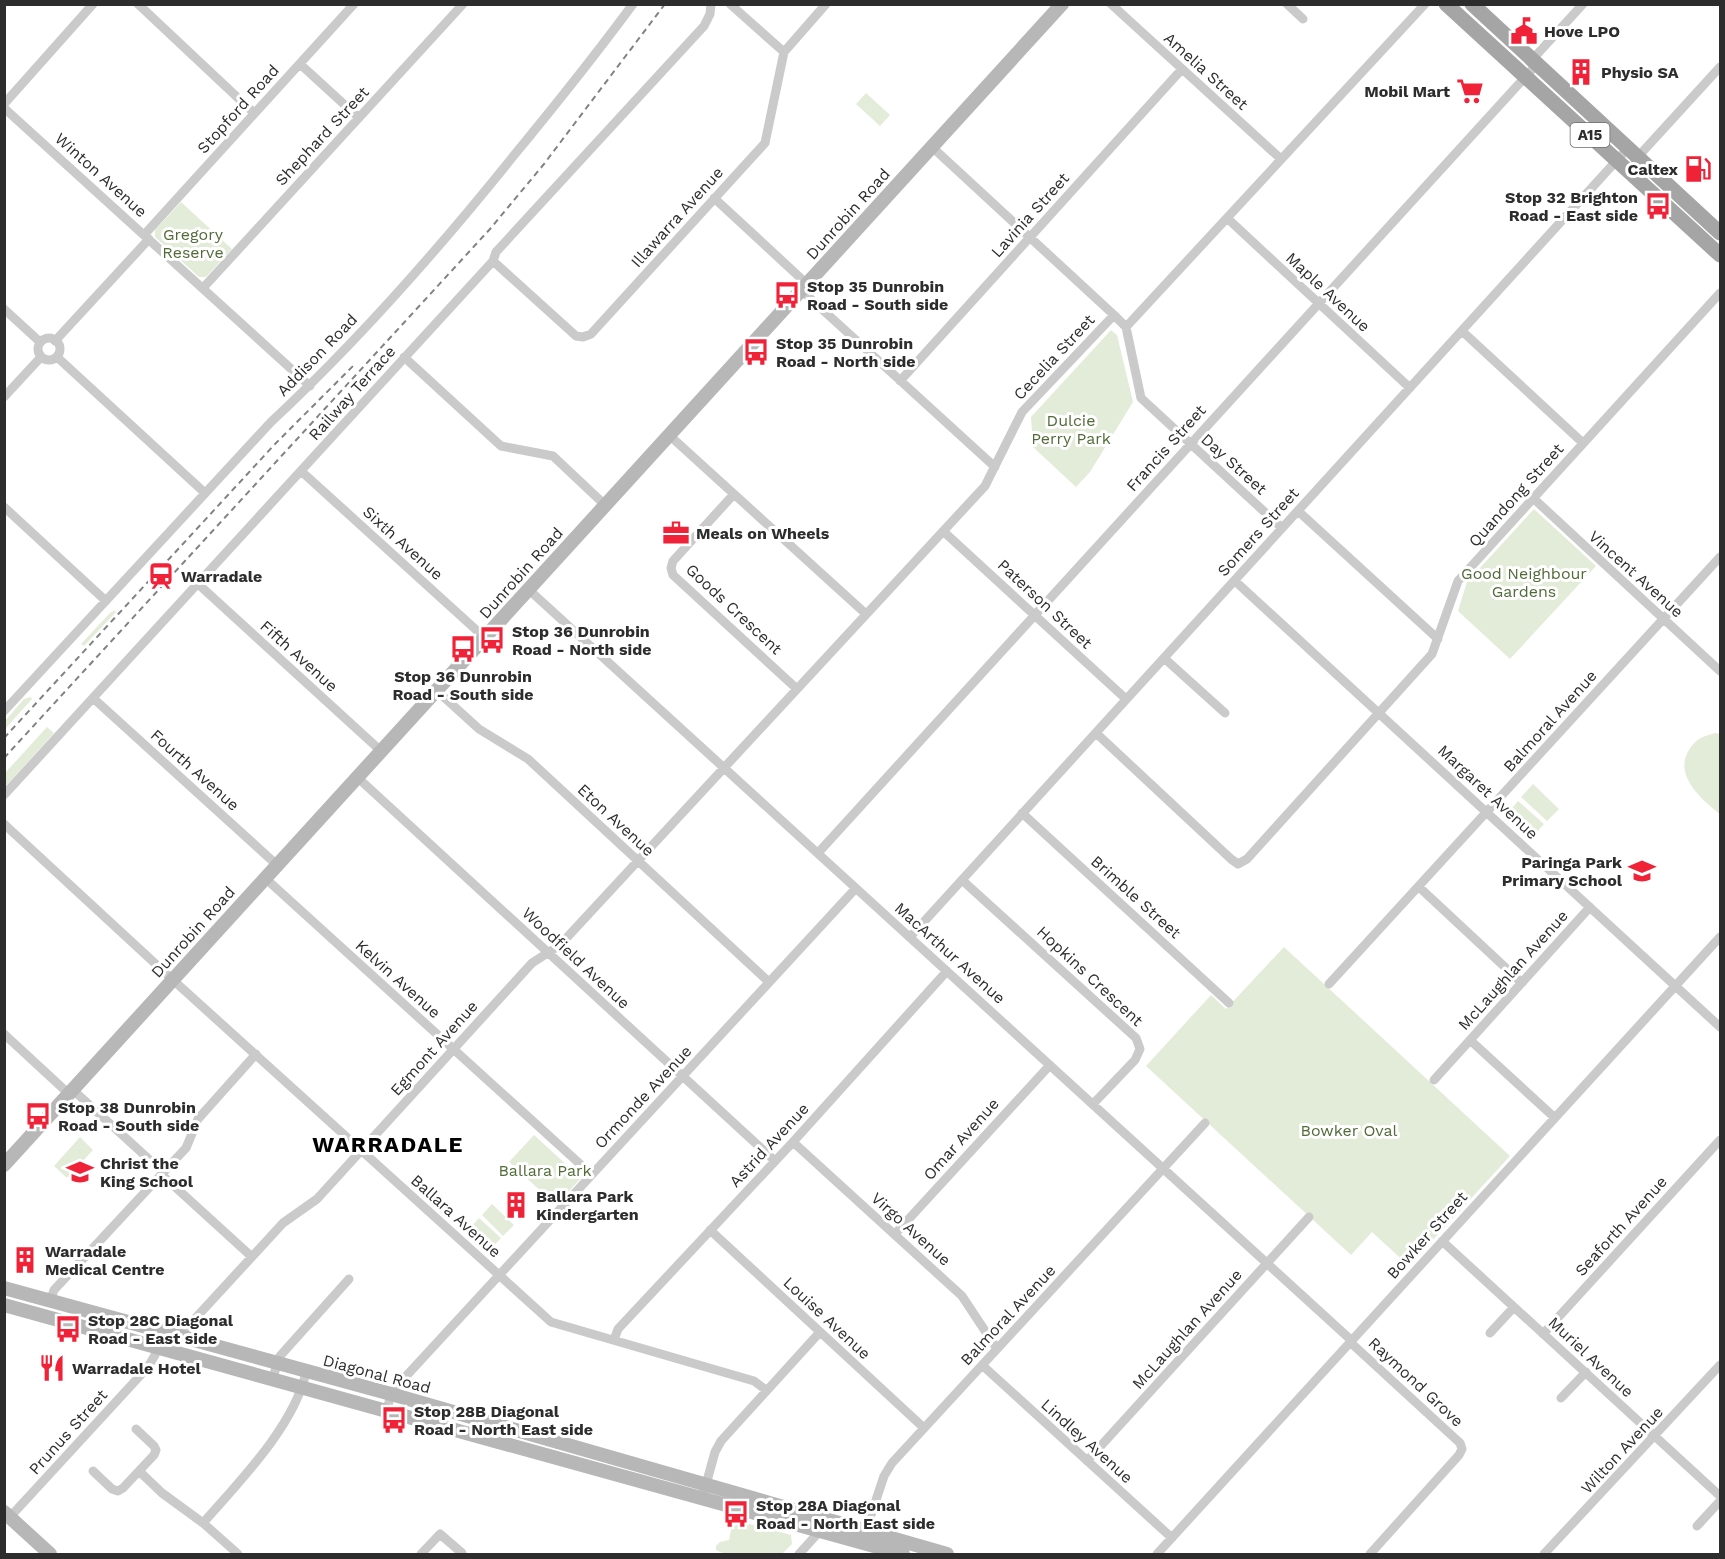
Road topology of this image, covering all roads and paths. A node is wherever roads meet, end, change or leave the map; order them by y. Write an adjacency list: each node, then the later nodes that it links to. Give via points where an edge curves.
1 (93, 4): 24 (street)
2 (138, 4): 25 (street)
3 (354, 4): 20 (street, Stopford Road)
4 (463, 4): 26 (street, Shephard Street)
5 (633, 4): 52 (street, Addison Road, via 445,241)
6 (711, 4): 37 (street, Railway Terrace, via 704,26 496,252)
7 (730, 4): 18 (street)
8 (826, 4): 18 (street, Illawarra Avenue)
9 (1062, 4): 27 (main road, Dunrobin Road)
10 (1111, 4): 22 (street, Amelia Street)
11 (1287, 4): 17 (street)
12 (1425, 4): 29 (street)
13 (1446, 4): 16 (main road, A15)
14 (1472, 4): 19 (main road, A15)
15 (1583, 4): 19 (street, Francis Street)
16 (1463, 10): 23 (main road, A15)
17 (1303, 19)
18 (784, 52): 31 (street, Illawarra Avenue, via 765,143)
19 (1535, 62): 23 (street, Francis Street); 28 (main road, A15)
20 (300, 64): 25 (street, Stopford Road); 26 (street)
21 (1720, 67): 28 (street, Somers Street)
22 (1182, 69): 29 (street, Amelia Street); 35 (street, Lavinia Street)
23 (1523, 74): 30 (main road, A15); 41 (street, Francis Street)
24 (4, 106): 34 (street, Winton Avenue)
25 (254, 114): 34 (street, Stopford Road)
26 (359, 118): 39 (street, Shephard Street)
27 (932, 147): 35 (street); 38 (main road, Dunrobin Road)
28 (1633, 152): 30 (street, Somers Street); 33 (main road, A15)
29 (1281, 159): 32 (street)
30 (1622, 164): 36 (main road, A15); 45 (street, Somers Street)
31 (714, 198): 37 (street, Illawarra Avenue, via 591,334 583,337 576,336); 38 (street)
32 (1227, 218): 41 (street, Maple Avenue); 44 (street)
33 (1720, 233)
34 (147, 237): 39 (street, Winton Avenue); 46 (street, Stopford Road)
35 (1030, 237): 43 (street); 51 (street, Lavinia Street)
36 (1720, 255)
37 (493, 261): 50 (street, Railway Terrace)
38 (804, 287): 51 (street); 55 (main road, Dunrobin Road)
39 (203, 288): 52 (street, Winton Avenue)
40 (1720, 293): 56 (street, Quandong Street)
41 (1319, 303): 53 (street, Maple Avenue); 57 (street, Francis Street)
42 (4, 309): 47 (street)
43 (1114, 315): 44 (street, Cecelia Street); 58 (street, Cecelia Street, via 1022,412)
44 (1126, 327): 57 (street, Day Street, via 1141,398)
45 (1462, 331): 53 (street, Somers Street); 56 (street)
46 (56, 341): 47 (street); 49 (street)
47 (40, 342): 48 (street)
48 (41, 357): 49 (street); 54 (street)
49 (57, 357): 60 (street)
50 (404, 357): 59 (street, Railway Terrace); 63 (street, via 501,446 553,456)
51 (900, 381): 58 (street)
52 (310, 386): 60 (street, Addison Road)
53 (1410, 388): 65 (street, Somers Street)
54 (4, 397)
55 (669, 435): 61 (street); 63 (main road, Dunrobin Road)
56 (1583, 443): 62 (street, Quandong Street)
57 (1190, 445): 66 (street, Day Street); 74 (street, Francis Street)
58 (995, 466): 67 (street, Cecelia Street, via 985,486)
59 (301, 471): 70 (street, Railway Terrace); 76 (street, Sixth Avenue)
60 (205, 493): 72 (street, Addison Road)
61 (734, 494): 73 (street); 80 (street, Goods Crescent, via 673,561 673,575)
62 (1533, 498): 75 (street, Vincent Avenue); 77 (street, Quandong Street, via 1458,581)
63 (605, 505): 71 (main road, Dunrobin Road)
64 (4, 507): 72 (street)
65 (1298, 511): 66 (street, Somers Street); 77 (street)
66 (1282, 528): 69 (street, Somers Street)
67 (943, 531): 73 (street, Cecelia Street); 74 (street, Paterson Street)
68 (1720, 557): 75 (street, Balmoral Avenue)
69 (1235, 580): 78 (street, Somers Street); 85 (street, Margaret Avenue)
70 (197, 583): 82 (street, Railway Terrace); 88 (street, Fifth Avenue)
71 (528, 589): 76 (main road, Dunrobin Road); 89 (street, MacArthur Avenue)
72 (106, 601): 84 (street, Addison Road)
73 (866, 614): 80 (street, Cecelia Street)
74 (1035, 615): 83 (street, Paterson Street); 95 (street, Francis Street)
75 (1664, 619): 79 (street, Vincent Avenue); 92 (street, Balmoral Avenue)
76 (484, 637): 81 (main road, Dunrobin Road)
77 (1438, 639): 85 (street, Quandong Street, via 1432,654)
78 (1164, 658): 83 (street, Somers Street); 86 (street)
79 (1720, 671)
80 (796, 689): 89 (street, Cecelia Street)
81 (436, 690): 88 (main road, Dunrobin Road); 96 (street, Eton Avenue, via 479,729 528,759)
82 (93, 698): 91 (street, Railway Terrace); 97 (street, Fourth Avenue)
83 (1126, 699): 87 (street, Somers Street)
84 (4, 711)
85 (1378, 712): 87 (street, Quandong Street, via 1247,859 1238,864); 92 (street, Margaret Avenue)
86 (1225, 713)
87 (1096, 733): 93 (street, Somers Street)
88 (381, 751): 90 (main road, Dunrobin Road)
89 (724, 767): 95 (street, MacArthur Avenue); 96 (street, Egmont Avenue)
90 (357, 777): 97 (main road, Dunrobin Road); 105 (street, Woodfield Avenue)
91 (4, 795)
92 (1487, 812): 100 (street, Balmoral Avenue); 102 (street, Margaret Avenue)
93 (1022, 813): 99 (street, Somers Street); 112 (street, Brimble Street)
94 (4, 824): 107 (street, Ballara Avenue)
95 (818, 853): 101 (street, MacArthur Avenue)
96 (637, 860): 105 (street, Egmont Avenue, via 560,945); 108 (street, Eton Avenue)
97 (277, 865): 98 (main road, Dunrobin Road)
98 (265, 878): 107 (main road, Dunrobin Road); 116 (street, Kelvin Avenue)
99 (962, 880): 103 (street, Somers Street); 122 (street, Hopkins Crescent, via 1136,1038 1140,1049 1135,1060)
100 (1419, 887): 109 (street); 110 (street, Balmoral Avenue)
101 (856, 888): 103 (street, MacArthur Avenue); 108 (street, Ormonde Avenue)
102 (1590, 907): 109 (street, McLaughlan Avenue); 111 (street, Margaret Avenue)
103 (910, 937): 106 (street, MacArthur Avenue)
104 (1720, 937): 111 (street, Bowker Street)
105 (548, 952): 116 (street, Egmont Avenue, via 532,963); 119 (street, Woodfield Avenue)
106 (947, 971): 118 (street, MacArthur Avenue); 126 (street, Astrid Avenue)
107 (173, 980): 117 (street, Ballara Avenue); 121 (main road, Dunrobin Road)
108 (769, 982): 119 (street, Ormonde Avenue)
109 (1522, 983): 115 (street, McLaughlan Avenue)
110 (1329, 984)
111 (1675, 986): 113 (street, Margaret Avenue); 123 (street, Bowker Street)
112 (1229, 1003)
113 (1720, 1027)
114 (4, 1034): 121 (street)
115 (1470, 1040): 120 (street, McLaughlan Avenue); 123 (street)
116 (453, 1050): 127 (street, Egmont Avenue); 132 (street, Kelvin Avenue)
117 (256, 1054): 127 (street, Ballara Avenue); 131 (street, via 198,1119 186,1148)
118 (1050, 1065): 122 (street, MacArthur Avenue); 135 (street, Omar Avenue)
119 (682, 1076): 128 (street, Woodfield Avenue); 132 (street, Ormonde Avenue)
120 (1434, 1080)
121 (71, 1092): 129 (main road, Dunrobin Road); 131 (street)
122 (1093, 1104): 130 (street, MacArthur Avenue)
123 (1555, 1118): 136 (street, Bowker Street)
124 (1205, 1123): 130 (street, Balmoral Avenue)
125 (1720, 1140): 148 (street, Seaforth Avenue)
126 (793, 1142): 128 (street, Astrid Avenue); 135 (street, Virgo Avenue)
127 (361, 1150): 137 (street, Egmont Avenue, via 310,1205 283,1223); 139 (street, Ballara Avenue)
128 (775, 1161): 134 (street, Astrid Avenue)
129 (4, 1165)
130 (1163, 1168): 138 (street, MacArthur Avenue); 152 (street, Balmoral Avenue)
131 (163, 1174): 137 (street); 142 (street, via 54,1290)
132 (591, 1174): 139 (street, Ormonde Avenue)
133 (1309, 1217): 138 (street, McLaughlan Avenue)
134 (710, 1230): 146 (street, Louise Avenue); 150 (street, Astrid Avenue, via 618,1329)
135 (895, 1234): 152 (street, Virgo Avenue, via 962,1296)
136 (1442, 1240): 144 (street, Muriel Avenue); 151 (street, Bowker Street)
137 (252, 1257): 149 (street, Egmont Avenue)
138 (1267, 1263): 151 (street, MacArthur Avenue); 171 (street, McLaughlan Avenue)
139 (498, 1275): 150 (street, Ballara Avenue, via 551,1322); 163 (street, Ormonde Avenue)
140 (348, 1279): 155 (street)
141 (4, 1288): 142 (main road, Diagonal Road)
142 (50, 1301): 145 (main road, Diagonal Road)
143 (4, 1305): 153 (main road, Diagonal Road)
144 (1514, 1307): 147 (street); 148 (street, Muriel Avenue)
145 (160, 1332): 149 (main road, Diagonal Road); 153 (street, Prunus Street)
146 (820, 1332): 162 (street); 166 (street, Louise Avenue)
147 (1490, 1333)
148 (1544, 1334): 159 (street, Muriel Avenue)
149 (178, 1336): 154 (street, Egmont Avenue); 155 (main road, Diagonal Road)
150 (614, 1340): 162 (street, Ballara Avenue, via 754,1381)
151 (1351, 1341): 182 (street, Bowker Street); 191 (street, Raymond Grove, via 1462,1449)
152 (997, 1348): 156 (street, Balmoral Avenue)
153 (157, 1349): 154 (main road, Diagonal Road); 177 (street, Prunus Street, via 148,1367)
154 (174, 1353): 160 (main road, Diagonal Road)
155 (276, 1363): 158 (main road, Diagonal Road); 160 (street)
156 (982, 1365): 166 (street, Balmoral Avenue); 171 (street, Lindley Avenue)
157 (1720, 1365): 168 (street, Wilton Avenue)
158 (306, 1372): 161 (street); 163 (main road, Diagonal Road)
159 (1586, 1372): 164 (street); 168 (street, Muriel Avenue)
160 (272, 1380): 161 (main road, Diagonal Road)
161 (303, 1389): 165 (main road, Diagonal Road); 178 (street, via 256,1464)
162 (766, 1390): 174 (street, via 721,1441)
163 (391, 1394): 165 (street, Ormonde Avenue); 169 (main road, Diagonal Road)
164 (1561, 1398)
165 (387, 1410): 170 (main road, Diagonal Road)
166 (924, 1428): 181 (street, Balmoral Avenue, via 884,1476)
167 (136, 1429): 173 (street, via 156,1450)
168 (1655, 1436): 175 (street, Muriel Avenue); 192 (street, Wilton Avenue)
169 (553, 1440): 170 (main road); 174 (main road, Diagonal Road)
170 (548, 1455): 174 (main road, Diagonal Road)
171 (1088, 1461): 182 (street, Lindley Avenue)
172 (93, 1471): 173 (street, via 118,1491)
173 (139, 1471): 178 (street)
174 (704, 1492): 179 (main road, Diagonal Road)
175 (1720, 1496)
176 (1720, 1502): 180 (street)
177 (7, 1515): 184 (main road)
178 (203, 1523): 185 (street)
179 (821, 1526): 181 (main road, Diagonal Road); 187 (street)
180 (1697, 1526)
181 (864, 1538): 188 (main road, Diagonal Road); 189 (main road, Diagonal Road)
182 (1172, 1538): 190 (street, Bowker Street)
183 (462, 1553): 186 (street, via 440,1534)
184 (50, 1554)
185 (238, 1554)
186 (421, 1554)
187 (799, 1554)
188 (903, 1554)
189 (947, 1554)
190 (1157, 1554)
191 (1370, 1554)
192 (1544, 1554)

